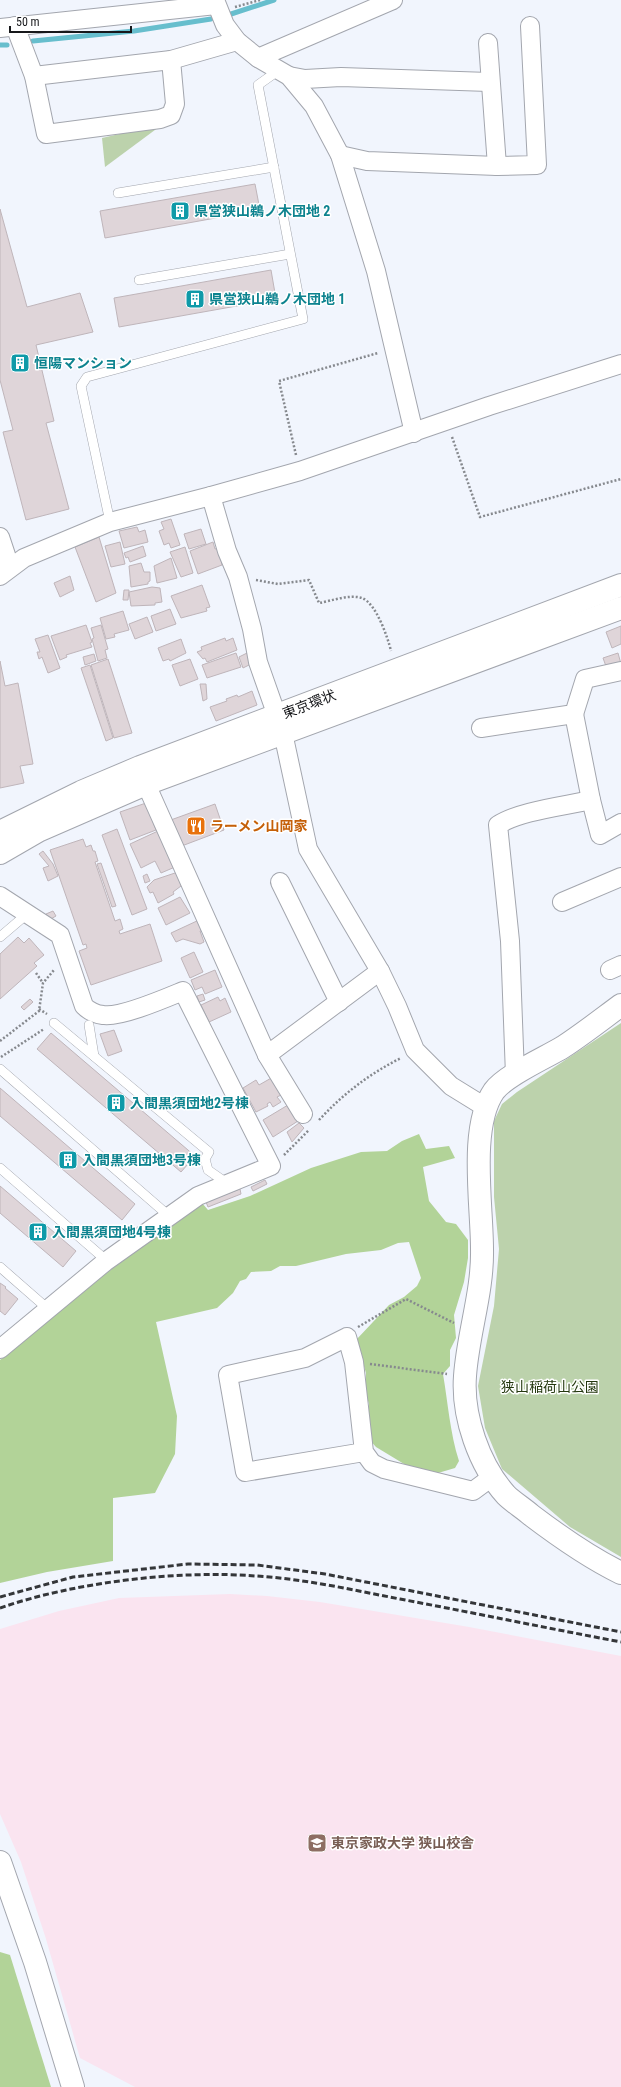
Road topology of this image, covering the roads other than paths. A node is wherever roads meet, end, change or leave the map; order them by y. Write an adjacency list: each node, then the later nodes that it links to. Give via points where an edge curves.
1 (393, 0): 7 (street)
2 (217, 6): 4 (street); 5 (street)
3 (530, 26): 13 (street, via 537,165)
4 (8, 27): 10 (street)
5 (237, 41): 7 (street); 8 (street)
6 (488, 42): 11 (street)
7 (258, 58): 9 (street)
8 (171, 60): 10 (street); 10 (street, via 175,104 171,114 160,119 46,134)
9 (284, 73): 11 (street, via 305,79 341,77); 12 (street, via 314,106); 14 (lane, via 258,85)
10 (34, 76)
11 (489, 82): 13 (street)
12 (340, 155): 13 (street, via 367,161); 19 (street, via 376,271)
13 (496, 166)
14 (274, 167): 15 (lane); 16 (lane)
15 (118, 193)
16 (290, 254): 17 (lane); 21 (lane, via 303,319 87,377 82,386)
17 (138, 280)
18 (621, 364): 19 (street)
19 (414, 433): 20 (street, via 300,471)
20 (211, 496): 21 (street); 28 (street, via 227,551 238,577 258,662)
21 (110, 522): 23 (street, via 45,548)
22 (0, 537): 23 (street)
23 (3, 570)
24 (621, 585): 28 (main road, 東京環状, via 396,672)
25 (621, 608): 28 (main road, 東京環状)
26 (621, 671): 27 (street, via 584,679)
27 (574, 714): 29 (street); 31 (street)
28 (280, 725): 30 (main road, 東京環状); 33 (main road, 東京環状, via 132,770); 41 (street, via 308,849)
29 (481, 728)
30 (146, 784): 34 (main road, 東京環状, via 38,831); 46 (street)
31 (591, 800): 32 (street, via 600,835); 49 (street, via 539,811 498,825 510,940)
32 (621, 823)
33 (0, 832)
34 (0, 853)
35 (621, 877): 38 (street)
36 (280, 882): 42 (street)
37 (0, 896): 39 (street)
38 (562, 902)
39 (27, 914): 40 (lane); 53 (street, via 60,935 84,1006 89,1011 104,1016 130,1011 183,991 271,1166)
40 (0, 938)
41 (380, 971): 42 (street); 50 (street, via 415,1050 451,1086)
42 (339, 1002): 46 (street)
43 (621, 1005): 49 (main road, via 564,1046)
44 (54, 1022): 47 (lane)
45 (89, 1025): 47 (lane)
46 (267, 1055): 51 (street)
47 (94, 1056): 53 (lane, via 209,1152 204,1159 208,1170)
48 (0, 1068): 54 (lane)
49 (514, 1075): 50 (main road, via 496,1089)
50 (485, 1107): 60 (main road, via 479,1137 483,1251 481,1278 465,1377 467,1406 475,1441)
51 (304, 1114)
52 (0, 1168): 55 (lane)
53 (228, 1184): 54 (street, via 198,1196)
54 (170, 1216): 55 (street)
55 (107, 1260): 57 (street)
56 (0, 1267): 57 (lane)
57 (48, 1309): 58 (street)
58 (0, 1349)
59 (364, 1452): 59 (street, via 245,1472 228,1375 305,1358 347,1337 354,1362); 60 (street, via 372,1463 384,1469 473,1492)
60 (492, 1477): 61 (main road, via 507,1495 565,1542)
61 (621, 1573)
62 (0, 1862): 63 (main road, via 35,1962)
63 (73, 2087)

